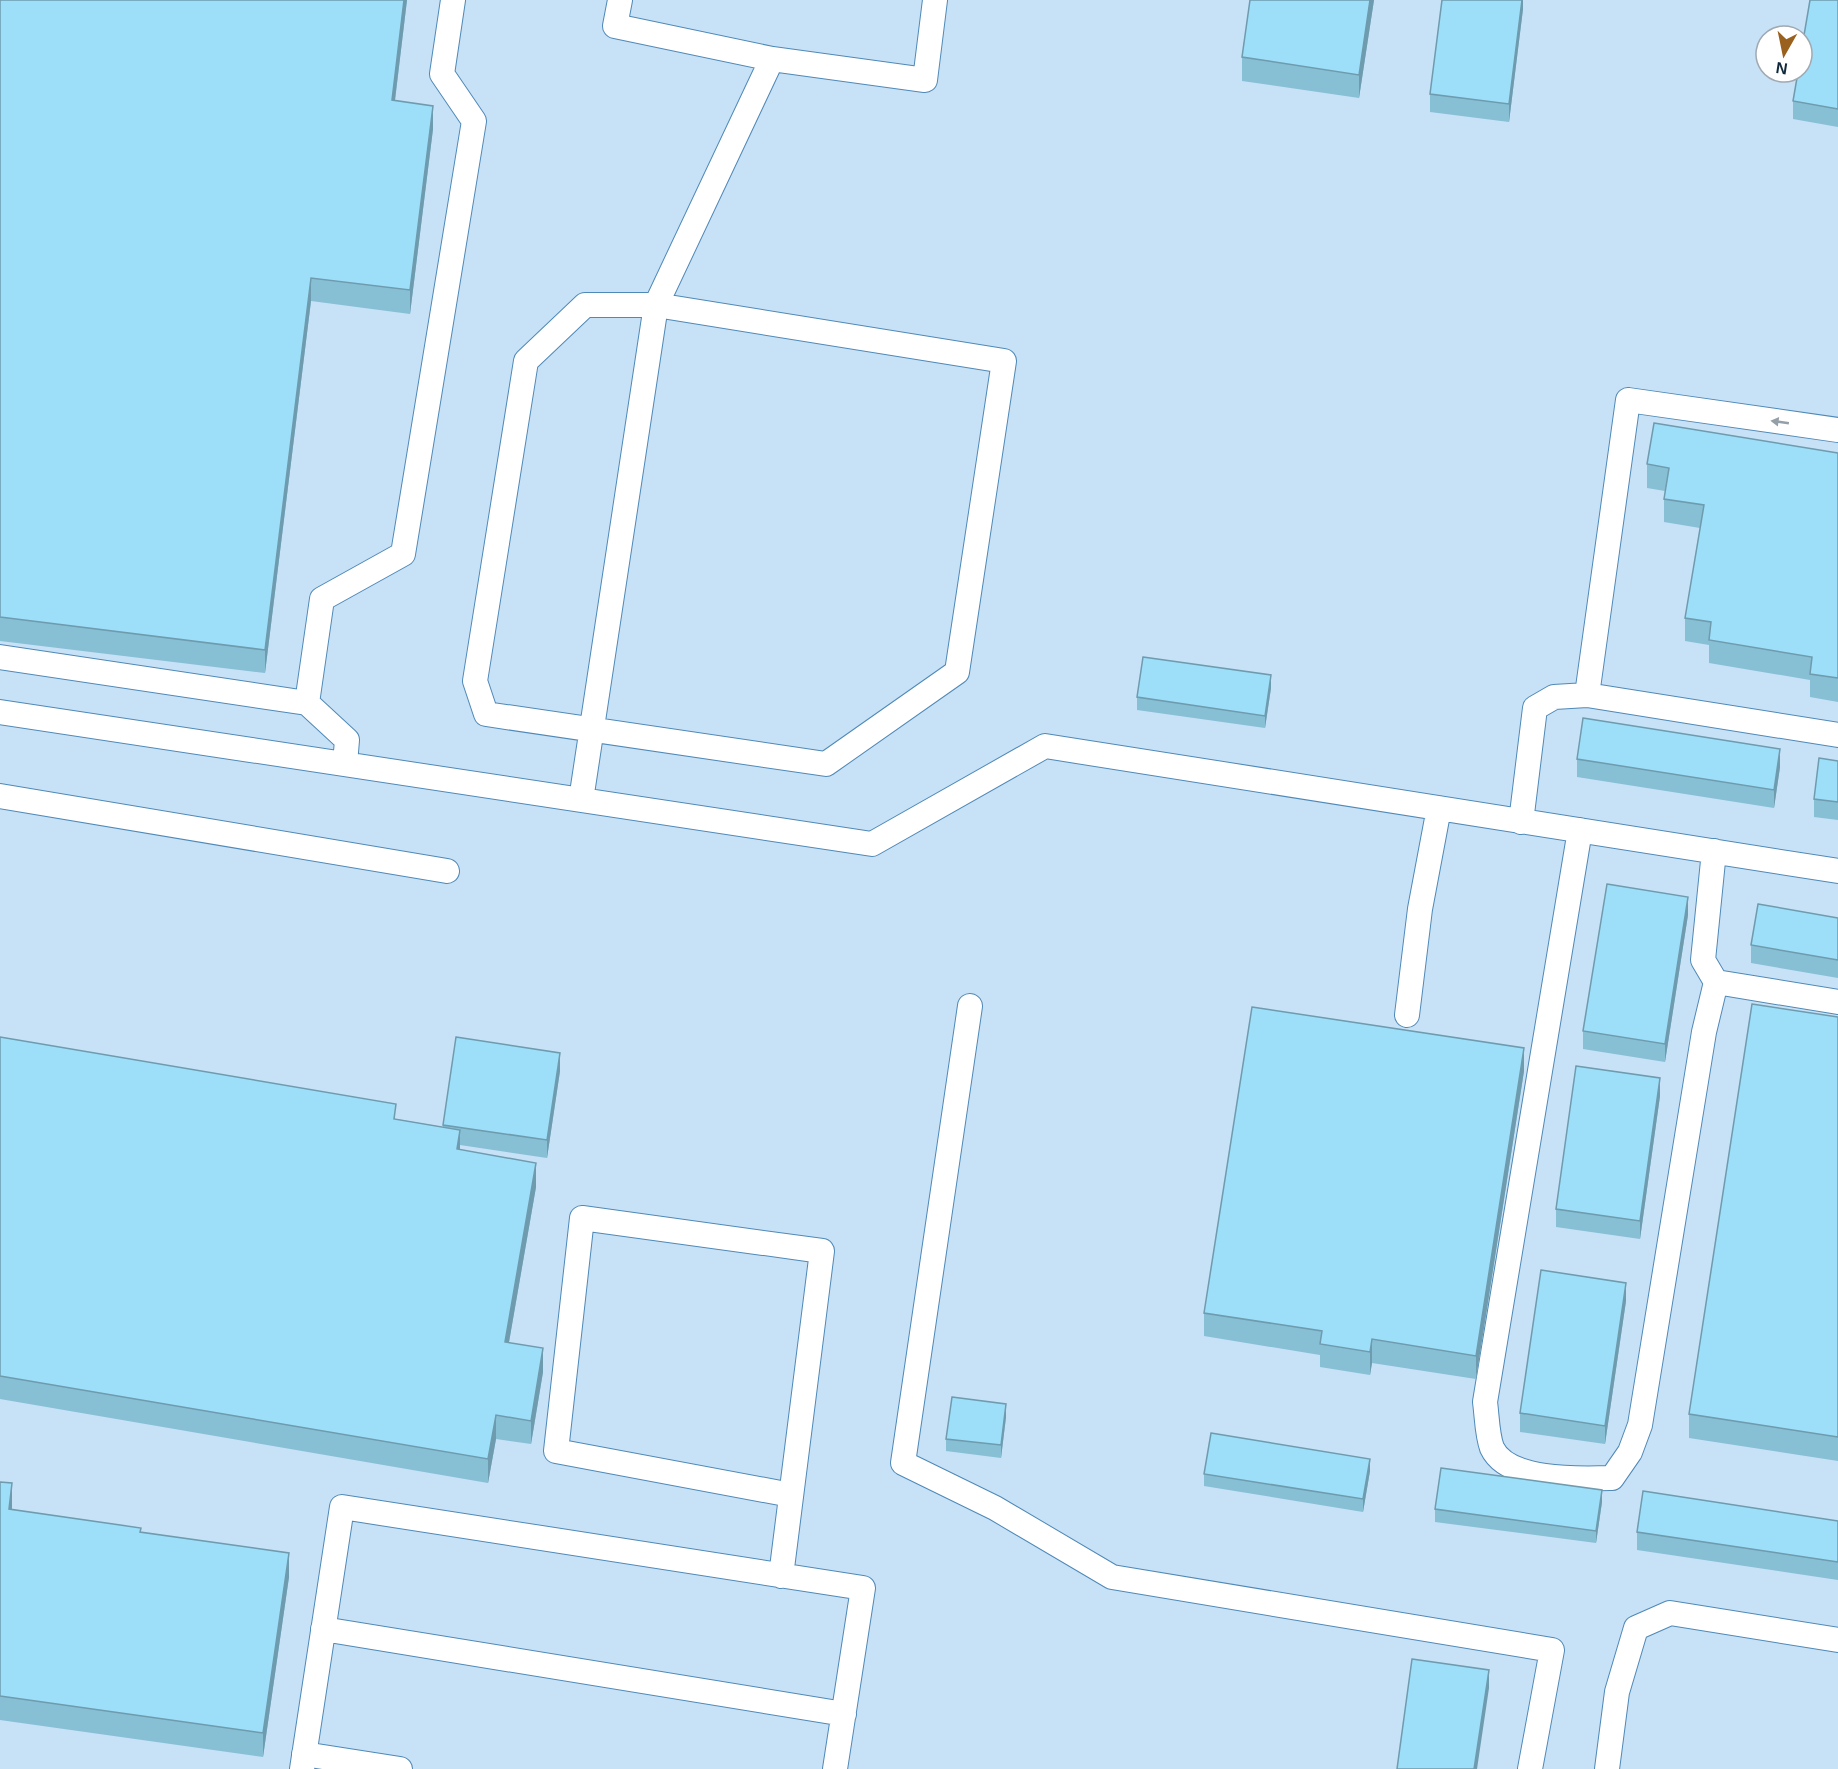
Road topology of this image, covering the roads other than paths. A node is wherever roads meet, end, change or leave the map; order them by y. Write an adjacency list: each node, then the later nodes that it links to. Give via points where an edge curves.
1 (453, 0): 9 (lane, via 442,74 474,121 403,554 322,599)
2 (620, 0): 4 (lane, via 615,26)
3 (935, 0): 4 (lane, via 925,80)
4 (772, 59): 5 (lane)
5 (656, 305): 11 (lane); 11 (lane, via 585,305 526,361 475,681 486,714); 11 (lane, via 1004,360 957,672 826,764)
6 (1838, 430): 8 (lane, one-way to 8, via 1628,400)
7 (0, 657): 9 (lane)
8 (1587, 695): 12 (lane); 17 (lane, via 1554,697 1536,708)
9 (307, 703): 13 (lane, via 347,740)
10 (0, 712): 13 (lane)
11 (592, 730): 15 (lane)
12 (1838, 735)
13 (345, 764): 15 (lane)
14 (0, 796): 20 (lane)
15 (581, 801): 16 (lane, via 873,844 1045,746)
16 (1439, 808): 17 (lane); 25 (lane, via 1420,909)
17 (1521, 822): 18 (lane)
18 (1580, 830): 19 (lane); 22 (lane, via 1485,1402 1492,1448 1513,1469 1572,1480 1612,1478 1630,1452 1640,1425 1704,1032)
19 (1714, 851): 21 (lane); 22 (lane, via 1703,960)
20 (447, 871)
21 (1838, 871)
22 (1716, 982): 23 (lane)
23 (1838, 1002)
24 (970, 1006): 34 (lane, via 903,1463 995,1508 1112,1577 1552,1650)
25 (1407, 1015)
26 (791, 1495): 26 (lane, via 822,1251 582,1218 556,1451); 27 (lane)
27 (781, 1576): 28 (lane, via 342,1507); 30 (lane, via 863,1588)
28 (323, 1629): 30 (lane); 31 (lane)
29 (1838, 1640): 35 (lane, via 1670,1613 1636,1628 1617,1692)
30 (844, 1714): 33 (lane)
31 (303, 1761): 32 (lane)
32 (400, 1769)
33 (835, 1769)
34 (1530, 1769)
35 (1607, 1769)

